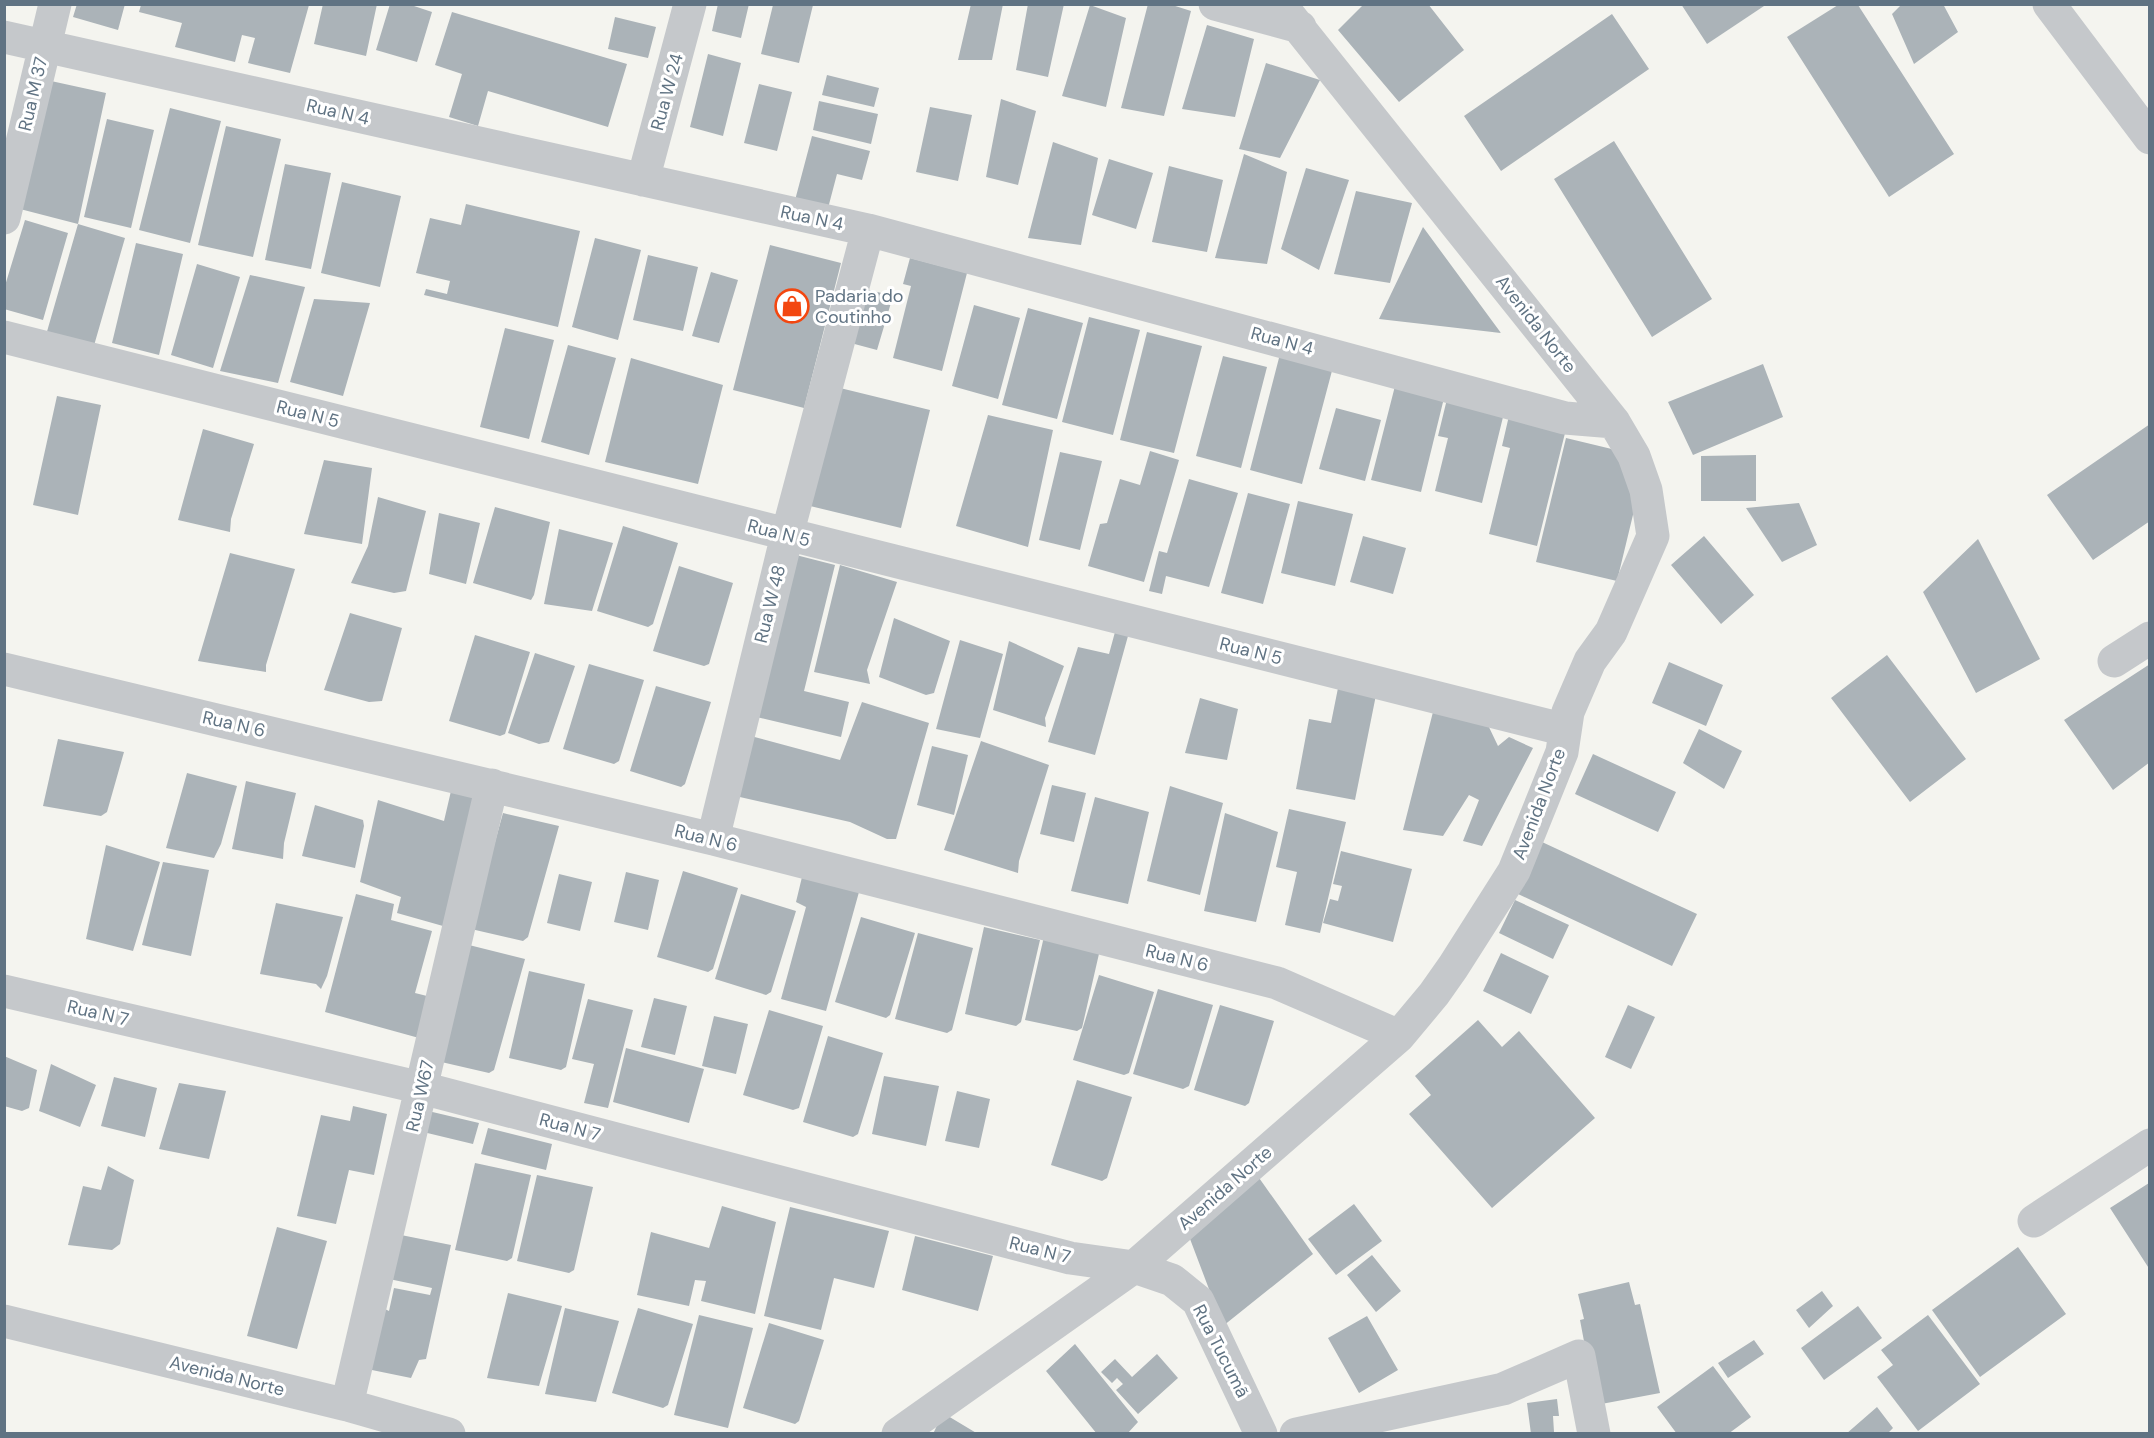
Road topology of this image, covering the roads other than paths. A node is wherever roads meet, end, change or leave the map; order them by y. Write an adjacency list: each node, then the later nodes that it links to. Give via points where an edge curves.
1 (55, 4): 7 (street, Rua M 37)
2 (690, 4): 9 (street, Rua W 24)
3 (1215, 4): 5 (street)
4 (2049, 4): 8 (street)
5 (1290, 16): 13 (street, Avenida Norte)
6 (4, 37): 7 (street, Rua N 4)
7 (44, 46): 9 (street, Rua N 4); 10 (street, Rua M 37)
8 (2150, 138)
9 (643, 180): 11 (street, Rua N 4)
10 (4, 218)
11 (868, 230): 13 (street, Rua N 4, via 1565,418); 14 (street, Rua W 48)
12 (4, 337): 14 (street, Rua N 5)
13 (1614, 422): 22 (street, Avenida Norte, via 1634,456 1646,490 1653,536 1611,632 1590,661 1568,712 1562,752 1514,871 1453,967)
14 (787, 535): 18 (street, Rua N 5); 20 (street, Rua W 48)
15 (2150, 638): 16 (street)
16 (2114, 661)
17 (4, 669): 19 (street, Rua N 6)
18 (1554, 727)
19 (492, 786): 20 (street, Rua N 6); 23 (street, Rua W67)
20 (713, 839): 22 (street, Rua N 6, via 1277,983)
21 (4, 991): 23 (street, Rua N 7)
22 (1399, 1036): 26 (street, Avenida Norte)
23 (422, 1088): 26 (street, Rua N 7, via 1070,1258); 28 (street, Rua W67)
24 (2150, 1145): 25 (street)
25 (2034, 1221)
26 (1134, 1267): 30 (street, Avenida Norte); 31 (street, Rua Tucumã, via 1172,1280 1198,1301)
27 (4, 1321): 28 (street, Avenida Norte)
28 (347, 1405): 29 (street, Avenida Norte)
29 (449, 1434)
30 (898, 1434)
31 (1261, 1434)
32 (1296, 1434): 33 (street, via 1503,1389 1579,1356)
33 (1594, 1434)

